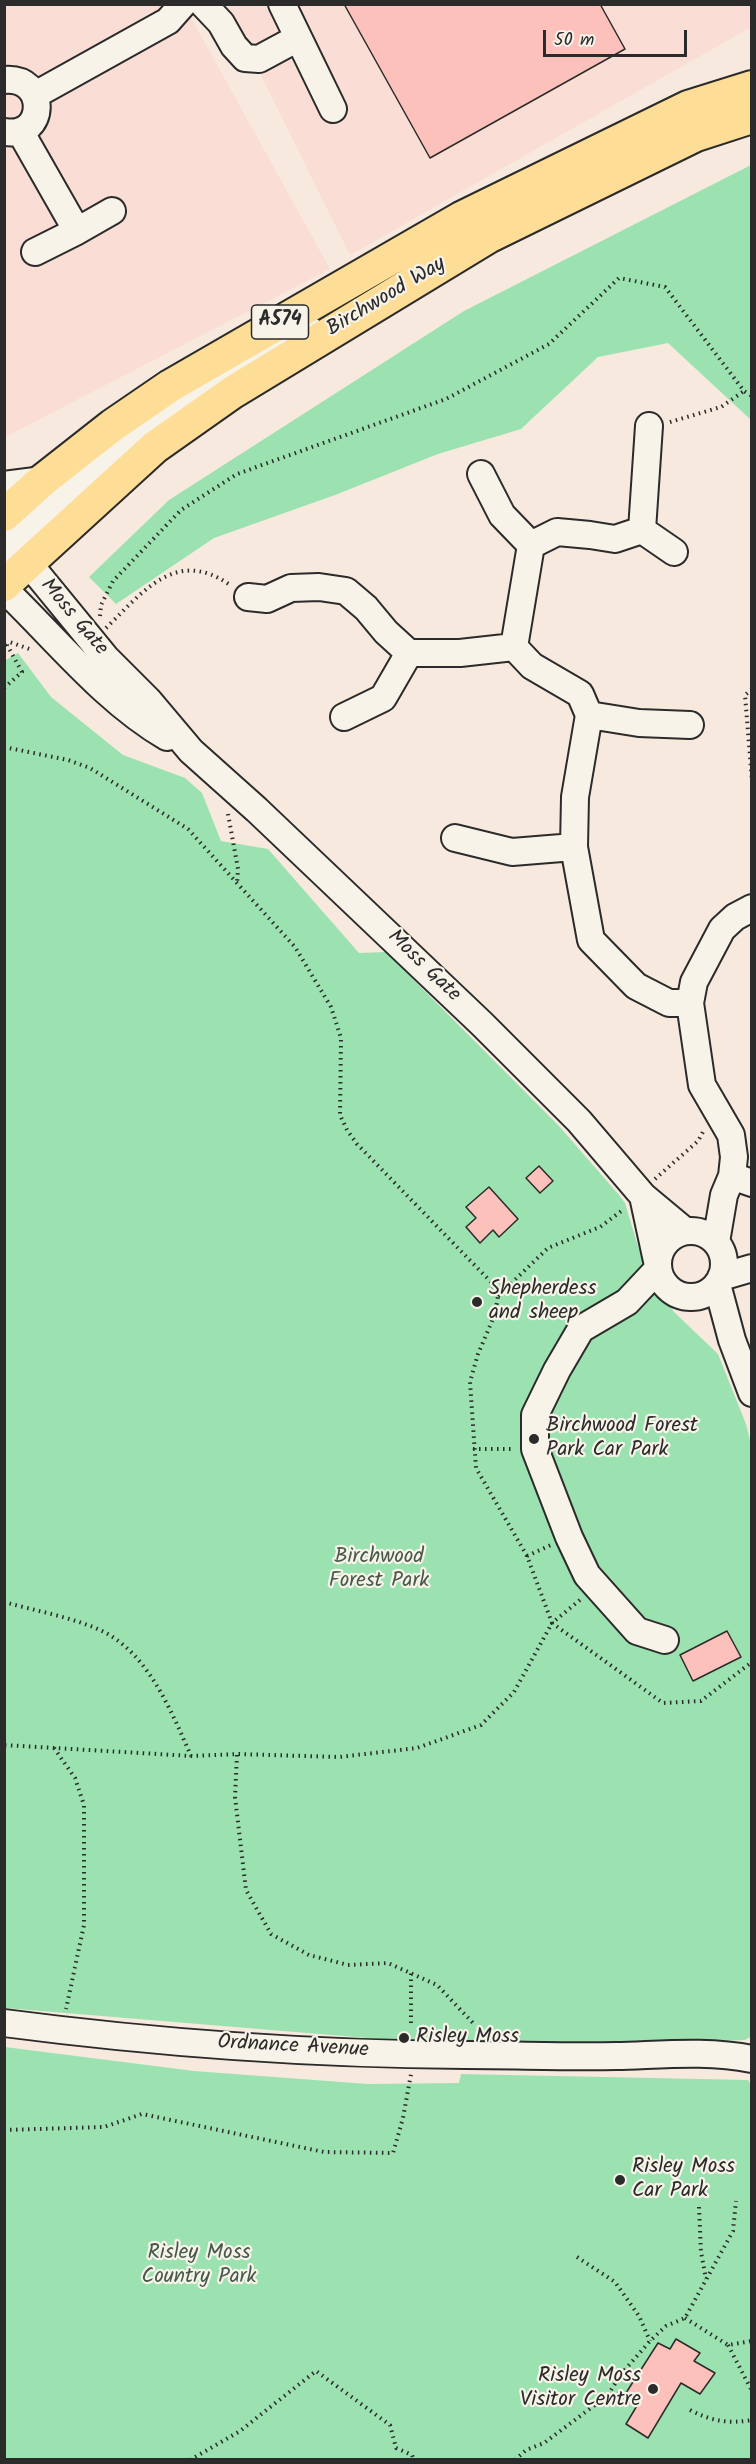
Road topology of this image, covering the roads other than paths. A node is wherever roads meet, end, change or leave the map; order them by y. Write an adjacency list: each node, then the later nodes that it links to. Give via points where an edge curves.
1 (183, 4): 7 (street, via 168,21)
2 (203, 4): 4 (street, via 245,58 259,58)
3 (282, 4): 4 (street)
4 (298, 38): 8 (street)
5 (4, 80): 7 (street, via 23,82)
6 (752, 87): 16 (main road, Birchwood Way / A574, via 688,107 461,218 170,386)
7 (35, 95): 10 (street, via 33,120)
8 (333, 109)
9 (752, 117): 22 (main road, Birchwood Way / A574, via 696,135 488,237 234,392)
10 (12, 132): 12 (street)
11 (112, 211): 12 (street)
12 (77, 231): 13 (street)
13 (34, 252)
14 (649, 427): 19 (street)
15 (481, 474): 20 (street, via 502,515)
16 (43, 480): 17 (street); 18 (main road, Birchwood Way / A574)
17 (4, 484)
18 (4, 515)
19 (642, 530): 20 (street, via 615,539 557,532); 21 (street)
20 (531, 545): 25 (street)
21 (674, 552)
22 (10, 553): 23 (main road, Birchwood Way / A574); 30 (street, Moss Gate)
23 (4, 587): 30 (street, Moss Gate, via 116,699 158,732)
24 (248, 597): 26 (street, via 267,599 291,588 346,591)
25 (514, 647): 26 (street); 27 (street, via 532,666 580,694)
26 (408, 653): 28 (street, via 383,698)
27 (590, 714): 29 (street, via 639,723); 32 (street, via 575,797)
28 (344, 717)
29 (690, 725)
30 (191, 751): 36 (street, Moss Gate, via 482,1024 579,1121)
31 (455, 838): 32 (street, via 512,852)
32 (574, 847): 34 (street, via 591,940 636,986 669,1003)
33 (752, 908): 34 (street, via 722,929 694,982)
34 (690, 1003): 35 (street, via 702,1085 731,1135)
35 (736, 1185): 37 (street); 38 (street)
36 (642, 1194): 37 (street, Moss Gate); 40 (street, Moss Gate)
37 (686, 1231): 38 (street, Moss Gate, via 703,1233); 40 (street, via 666,1242)
38 (719, 1246): 39 (street); 42 (street, Moss Gate, via 724,1259)
39 (752, 1257)
40 (657, 1265): 43 (street, Moss Gate, via 666,1287); 44 (street)
41 (752, 1268): 42 (street)
42 (719, 1281): 43 (street, via 700,1296); 45 (street, Moss Gate)
43 (686, 1297): 44 (street); 45 (street, Moss Gate)
44 (627, 1302): 47 (street, via 581,1329 535,1415 535,1449 568,1537 587,1575 637,1631)
45 (732, 1340): 46 (street, Moss Gate)
46 (752, 1394)
47 (665, 1640)
48 (4, 2023): 50 (street, Ordnance Avenue, via 237,2046 411,2055)
49 (752, 2045): 50 (street, Ordnance Avenue)
50 (727, 2054): 51 (street, Ordnance Avenue)
51 (752, 2059)

